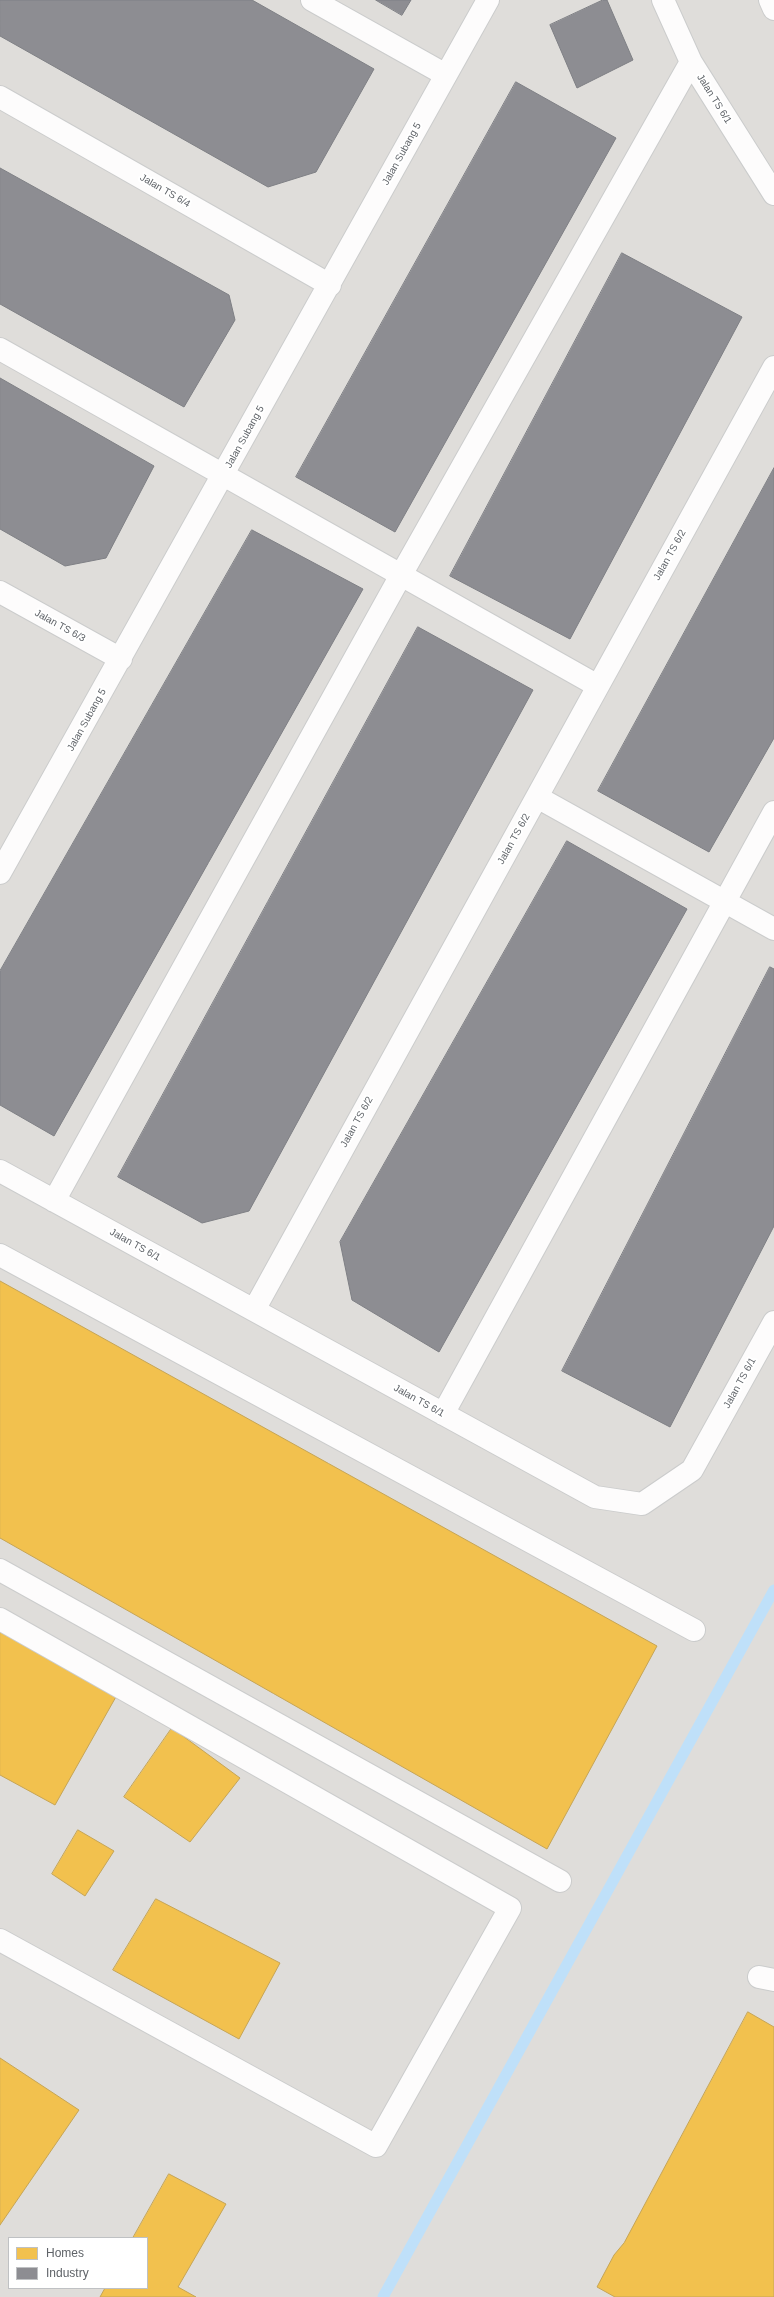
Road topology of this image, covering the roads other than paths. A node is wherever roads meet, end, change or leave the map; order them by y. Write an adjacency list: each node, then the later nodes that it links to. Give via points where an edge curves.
1 (312, 0): 7 (street)
2 (488, 0): 7 (street, Jalan Subang 5)
3 (663, 0): 6 (street, Jalan TS 6/1)
4 (770, 0): 5 (street)
5 (774, 9)
6 (691, 62): 9 (street, Jalan TS 6/1); 14 (street)
7 (446, 75): 10 (street, Jalan Subang 5)
8 (0, 97): 10 (street, Jalan TS 6/4)
9 (774, 194)
10 (330, 285): 13 (street, Jalan Subang 5)
11 (0, 349): 13 (street)
12 (774, 367): 17 (street, Jalan TS 6/2)
13 (223, 475): 14 (street); 16 (street, Jalan Subang 5)
14 (401, 575): 17 (street); 24 (street)
15 (0, 592): 16 (street, Jalan TS 6/3)
16 (121, 659): 20 (street, Jalan Subang 5)
17 (598, 686): 18 (street, Jalan TS 6/2)
18 (537, 797): 21 (street); 26 (street, Jalan TS 6/2)
19 (774, 812): 21 (street)
20 (0, 873)
21 (725, 901): 22 (street); 28 (street)
22 (774, 928)
23 (0, 1171): 24 (street, Jalan TS 6/1)
24 (54, 1201): 26 (street, Jalan TS 6/1)
25 (0, 1255): 31 (street)
26 (254, 1310): 28 (street, Jalan TS 6/1)
27 (774, 1322): 28 (street, Jalan TS 6/1, via 692,1470 642,1504 595,1497)
28 (443, 1414)
29 (0, 1570): 32 (street)
30 (0, 1619): 33 (street, via 510,1908 376,2146)
31 (694, 1630)
32 (560, 1881)
33 (0, 1940)

